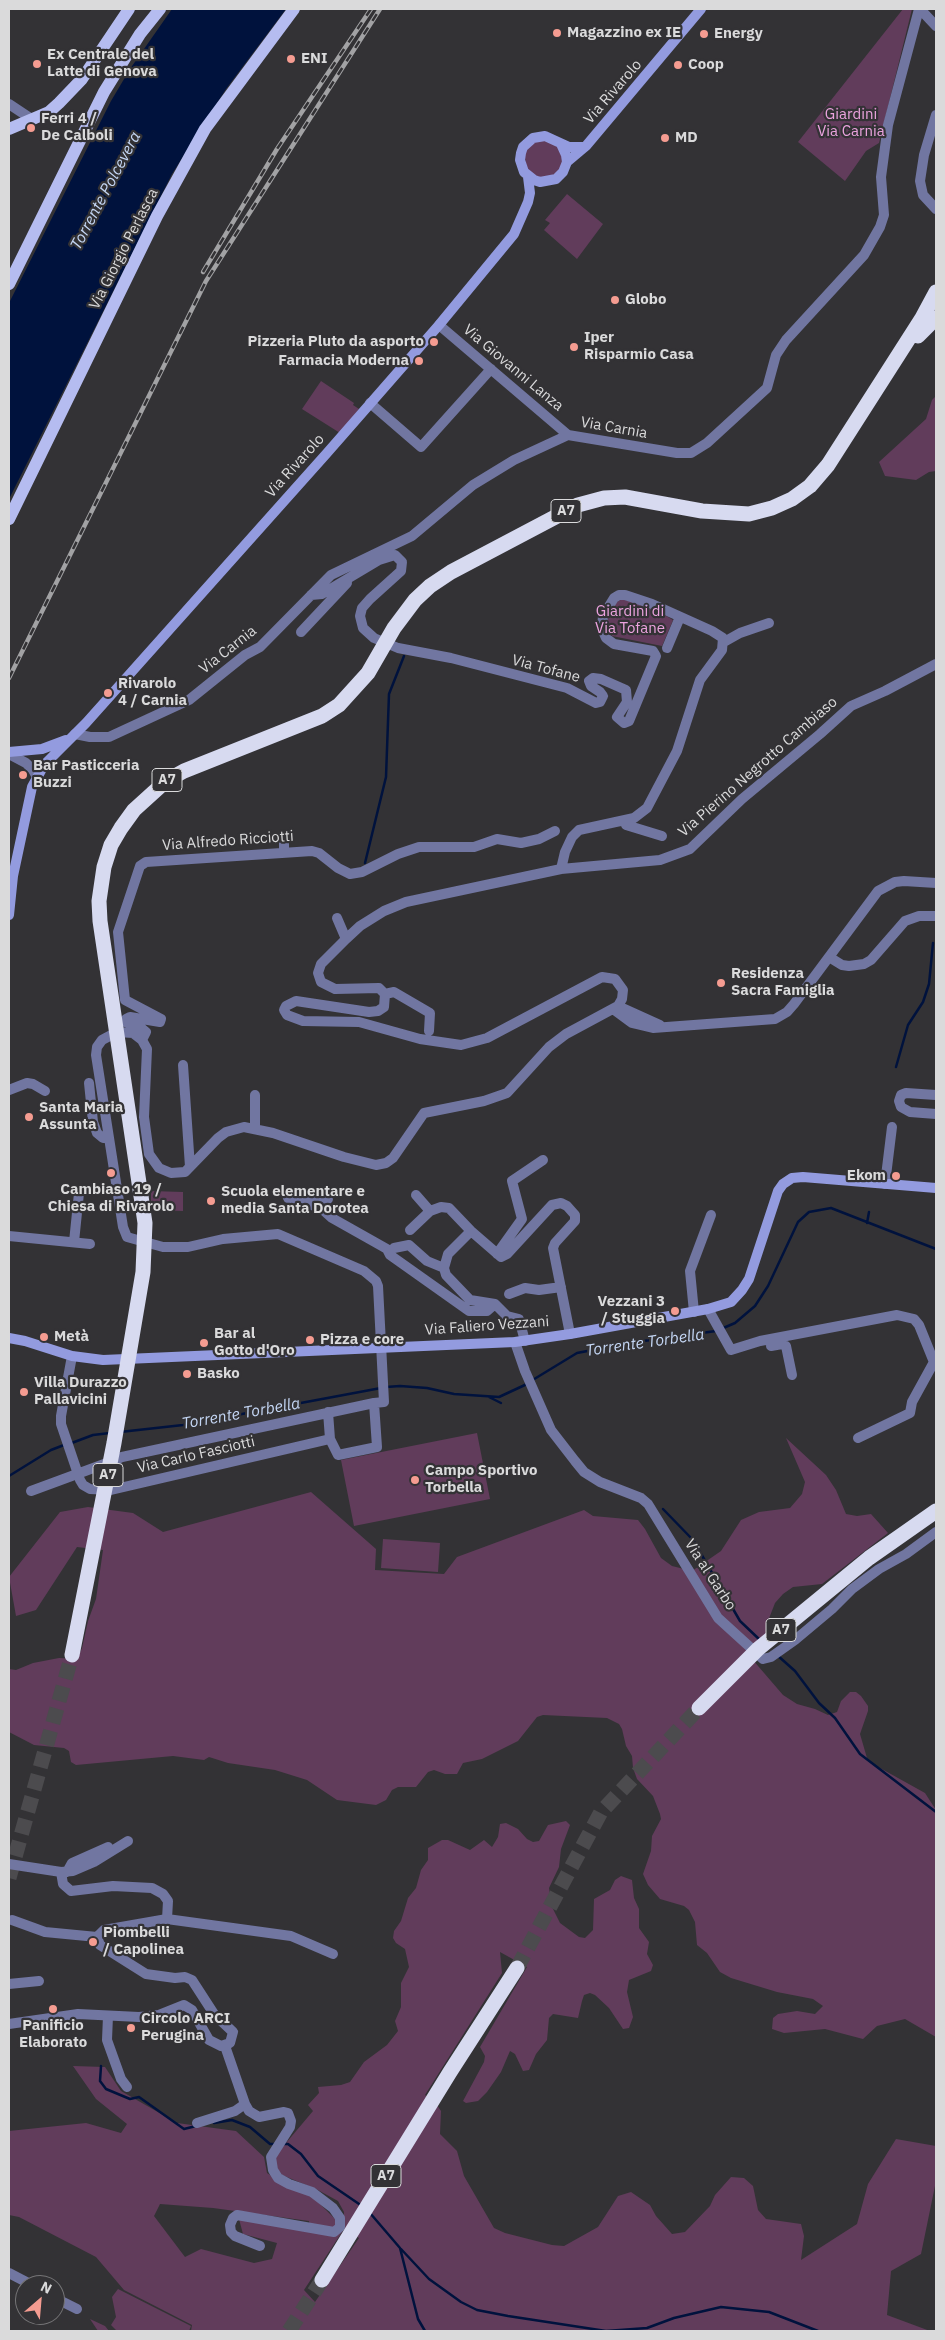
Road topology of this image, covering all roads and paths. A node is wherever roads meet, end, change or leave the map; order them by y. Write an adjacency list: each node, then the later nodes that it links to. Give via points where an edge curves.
1 (129, 9): 9 (main road, via 82,80 49,112)
2 (160, 9): 18 (main road, via 140,34 104,92)
3 (294, 9): 26 (main road, Via Giorgio Perlasca, via 205,129 157,216)
4 (701, 9): 12 (main road, Via Rivarolo)
5 (920, 9): 6 (street, Via Carnia); 25 (street, Via Carnia, via 888,125 881,177 883,220 864,255 786,340 776,355 767,388 707,443 691,453)
6 (936, 26)
7 (9, 104): 9 (street)
8 (936, 115): 17 (street, via 920,181 923,195)
9 (33, 120): 10 (main road)
10 (9, 129)
11 (561, 144): 12 (main road, Via Rivarolo); 13 (main road); 14 (main road, Via Rivarolo, via 545,136 528,142 520,160)
12 (583, 147): 13 (main road, Via Rivarolo)
13 (566, 162): 15 (main road, Via Rivarolo, via 560,176)
14 (528, 177): 15 (main road); 16 (main road, Via Rivarolo)
15 (546, 182): 16 (main road, Via Rivarolo)
16 (528, 202): 21 (main road, Via Rivarolo, via 514,234)
17 (936, 209)
18 (9, 284)
19 (936, 292): 23 (highway, A7)
20 (936, 318): 23 (highway, A7)
21 (438, 325): 22 (street, Via Giovanni Lanza); 24 (main road, Via Rivarolo)
22 (490, 369): 24 (street, via 422,447); 25 (street, Via Giovanni Lanza)
23 (887, 374): 104 (highway, A7, via 828,465 810,486 792,499 750,514 702,511 625,497 604,498 578,505 451,572 415,600 356,689 339,705 322,716 166,781 134,810 111,845 99,901 100,922 145,1223 143,1272 135,1332)
24 (370, 403): 35 (main road, Via Rivarolo)
25 (568, 435): 28 (street, Via Carnia, via 514,460 473,486 412,536 331,575)
26 (9, 519)
27 (354, 574): 28 (street, Via Tofane, via 322,594); 29 (street, Via Tofane, via 390,555 397,556 402,562 401,572 370,599 361,612 363,628 381,642 567,688 596,703 603,696 589,681 601,679 626,690 627,702 618,717 624,723 629,721 656,656 649,650 609,641 602,629 606,610 616,596 625,595); 31 (street, Via Tofane)
28 (311, 595): 35 (street, Via Carnia, via 260,647 245,655 189,700 109,737)
29 (680, 617): 32 (street, Via Tofane, via 718,634); 33 (street)
30 (770, 623): 32 (street)
31 (302, 632)
32 (724, 642): 43 (street, via 720,654 700,680 677,751 647,808 634,818 579,830 564,852)
33 (667, 648)
34 (936, 664): 43 (street, Via Pierino Negrotto Cambiaso, via 885,692 851,706 742,799 690,849 660,860)
35 (72, 737): 36 (main road, Via Rivarolo, via 42,749); 37 (main road, Via Rivarolo)
36 (12, 753): 37 (street)
37 (37, 777): 44 (main road, Via Rivarolo)
38 (626, 825): 40 (street)
39 (556, 831): 42 (street, Via Alfredo Ricciotti, via 521,843 497,839 474,848 419,847 362,872 350,874 319,853)
40 (662, 836)
41 (284, 838): 42 (street)
42 (284, 852): 54 (street, Via Alfredo Ricciotti, via 146,862 140,866 118,932 125,1000 161,1019 160,1022 126,1019 125,1022 146,1032)
43 (561, 869): 49 (street, Via Pierino Negrotto Cambiaso, via 406,902 384,911)
44 (11, 881): 46 (main road, Via Rivarolo)
45 (936, 883): 50 (street, via 895,882 878,891)
46 (9, 915)
47 (936, 916): 50 (street, via 919,916 906,921 864,964 849,966)
48 (338, 918): 49 (street)
49 (346, 939): 51 (street, Via Pierino Negrotto Cambiaso, via 321,964 318,973 321,982 334,989 377,988)
50 (829, 957): 52 (street, via 794,1004 775,1019 666,1027)
51 (385, 994): 52 (street, via 384,1007 374,1012 300,1001 290,1002 284,1010 292,1019 302,1021 359,1022 420,1039 461,1045 487,1038 602,977 615,979 620,986 623,994); 53 (street, via 394,992 430,1013)
52 (615, 1008): 63 (street, via 566,1034 549,1047 507,1093 492,1099 424,1112 393,1158 382,1165 344,1157)
53 (429, 1031)
54 (142, 1040): 64 (street, via 133,1033 117,1032 102,1040 97,1047); 66 (street, via 147,1050 143,1104 149,1154 159,1168 171,1173 185,1172)
55 (183, 1065): 66 (street)
56 (90, 1083): 64 (street, via 97,1133)
57 (9, 1090): 58 (street, via 27,1083)
58 (45, 1091)
59 (255, 1095): 63 (street)
60 (936, 1095): 61 (street, via 906,1092 899,1101 901,1107 910,1112)
61 (936, 1114)
62 (892, 1127): 67 (street)
63 (255, 1129): 66 (street, via 244,1127 226,1132)
64 (109, 1138): 91 (street, via 127,1237 164,1246 188,1246 278,1234 364,1272 376,1281)
65 (543, 1160): 80 (street, via 512,1181 522,1219)
66 (190, 1167)
67 (886, 1184): 68 (main road, Via Faliero Vezzani); 85 (main road, Via Faliero Vezzani, via 803,1177 787,1180 778,1191 749,1279 731,1302)
68 (936, 1188)
69 (79, 1193): 76 (street)
70 (416, 1195): 72 (street)
71 (328, 1199): 84 (street, via 288,1195 288,1198 321,1208 332,1218 387,1249 390,1255 469,1310 487,1310)
72 (430, 1211): 74 (street, via 446,1206); 78 (street, via 413,1233)
73 (711, 1215): 86 (street, via 690,1271)
74 (471, 1232): 80 (street); 81 (street, via 451,1250)
75 (9, 1236): 76 (street)
76 (74, 1242): 77 (street)
77 (90, 1244)
78 (409, 1245): 79 (street); 81 (street, via 426,1262)
79 (394, 1248)
80 (498, 1254): 82 (street, via 504,1257 552,1205 561,1203 568,1206 575,1215 575,1221 553,1245)
81 (444, 1268): 84 (street, via 446,1275 470,1300)
82 (561, 1287): 83 (street, via 525,1288); 87 (street)
83 (510, 1294)
84 (495, 1304): 90 (street, via 507,1316 519,1320)
85 (708, 1309): 86 (main road, Via Faliero Vezzani); 89 (street, via 731,1350)
86 (694, 1312): 87 (main road, Via Faliero Vezzani)
87 (570, 1334): 90 (main road, Via Faliero Vezzani)
88 (9, 1338): 92 (main road, Via Faliero Vezzani)
89 (760, 1341): 93 (street, via 768,1346 784,1344); 96 (street, via 897,1315 914,1319 934,1362 912,1402 910,1413)
90 (520, 1342): 91 (main road, Via Faliero Vezzani); 103 (street, Via al Garbo, via 525,1371 551,1430 584,1472 642,1498 648,1504 718,1618 763,1659 795,1640 876,1571)
91 (382, 1348): 92 (main road, Via Faliero Vezzani, via 103,1360); 94 (street, via 384,1402)
92 (72, 1356): 99 (street, Via Carlo Fasciotti, via 61,1416)
93 (792, 1375)
94 (374, 1403): 95 (street); 97 (street, via 377,1447 338,1455)
95 (328, 1412): 97 (street); 98 (street)
96 (858, 1438)
97 (330, 1440): 100 (street, Via Carlo Fasciotti)
98 (117, 1459): 99 (street); 100 (street)
99 (75, 1471): 100 (street, Via Carlo Fasciotti, via 83,1485 90,1489); 101 (street)
100 (111, 1490)
101 (31, 1491)
102 (936, 1511): 105 (highway, A7, via 869,1558 758,1649)
103 (936, 1532)
104 (72, 1655)
105 (699, 1708)
106 (128, 1841): 109 (street, via 94,1862)
107 (108, 1847): 109 (street, via 69,1865)
108 (9, 1864): 109 (street)
109 (64, 1872): 110 (street, via 63,1884 71,1891 113,1886 152,1888 168,1901)
110 (167, 1919): 112 (street, via 104,1930); 113 (street, via 291,1936)
111 (12, 1920): 112 (street, via 45,1932)
112 (97, 1937): 119 (street, via 100,1945 146,1974 185,1977 194,1982 214,2014 233,2032 231,2041)
113 (333, 1954)
114 (517, 1968): 124 (highway, A7)
115 (39, 1980): 116 (street)
116 (9, 1984)
117 (108, 2016): 118 (street, via 78,2014); 119 (street, via 159,2015 186,2006 192,2010 209,2040); 120 (street, via 107,2040)
118 (9, 2024)
119 (225, 2046): 121 (street)
120 (127, 2087)
121 (244, 2104): 122 (street, via 235,2112); 123 (street, via 259,2117 288,2113 290,2127 272,2157 273,2170 283,2181 322,2199 340,2218 340,2227 334,2232 238,2215 233,2218 231,2232)
122 (197, 2123)
123 (260, 2246)
124 (322, 2280)
125 (65, 2303): 126 (street)
126 (77, 2309)

